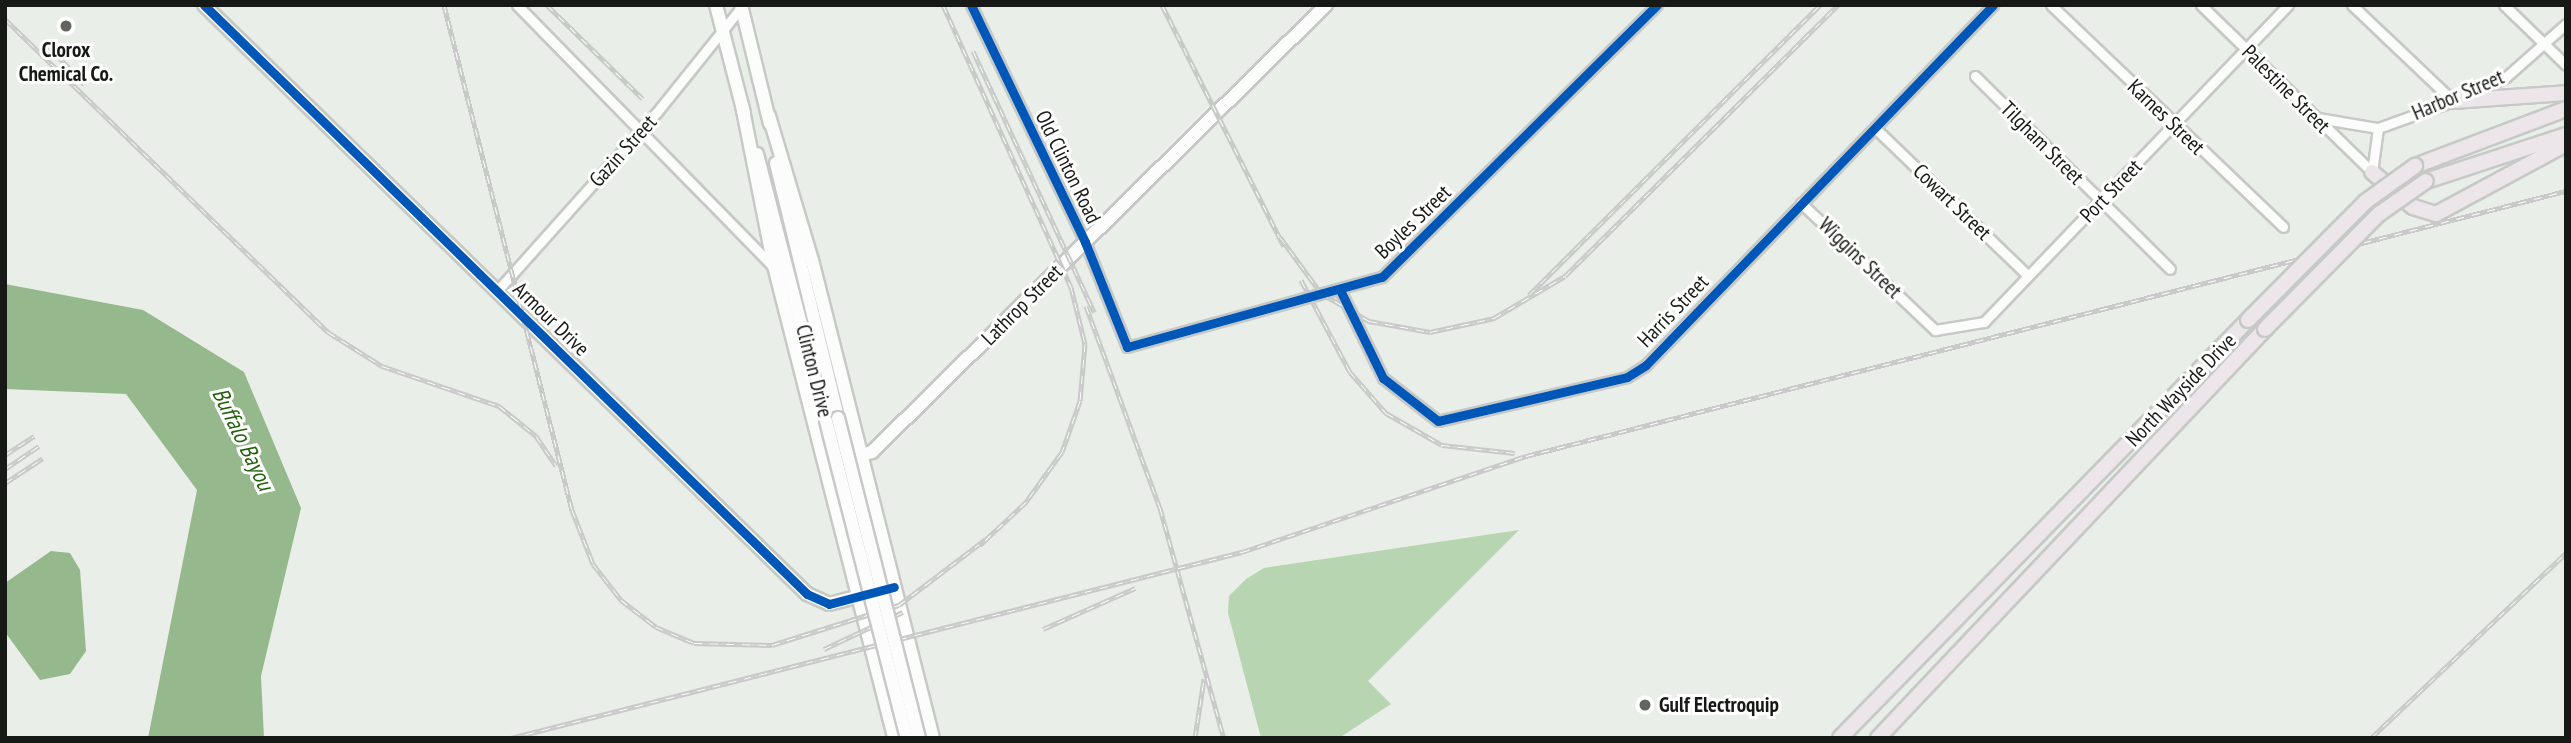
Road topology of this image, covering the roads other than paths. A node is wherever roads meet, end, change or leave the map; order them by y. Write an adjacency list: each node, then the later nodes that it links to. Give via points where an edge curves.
1 (204, 5): 40 (street, Armour Drive)
2 (517, 5): 27 (street)
3 (716, 5): 15 (street, Clinton Drive)
4 (971, 5): 36 (street, Old Clinton Road)
5 (1326, 5): 36 (street, Lathrop Street)
6 (1657, 5): 41 (street, Boyles Street, via 1388,272)
7 (1993, 5): 29 (street, Harris Street)
8 (2051, 5): 26 (street, Karnes Street)
9 (2201, 5): 17 (street, Palestine Street)
10 (2288, 5): 17 (street, Port Street)
11 (2352, 5): 21 (street)
12 (2504, 5): 16 (street)
13 (742, 6): 15 (street, Gazin Street); 24 (street, Clinton Drive)
14 (2566, 24): 16 (street, Harbor Street)
15 (723, 33): 22 (street, Clinton Drive); 27 (street, Gazin Street)
16 (2546, 45): 18 (street); 21 (street, Harbor Street, via 2506,77)
17 (2247, 50): 25 (street, Palestine Street); 26 (street, Port Street)
18 (2566, 65)
19 (1975, 76): 33 (street, Tilgham Street)
20 (2566, 93): 21 (main road)
21 (2453, 100): 28 (street, Harbor Street)
22 (742, 105): 37 (street); 44 (street, Clinton Drive)
23 (2566, 109): 53 (main road, North Wayside Drive, bridge, via 2415,166 2334,231)
24 (769, 116): 44 (street, Clinton Drive); 45 (street)
25 (2318, 118): 28 (street); 32 (street, Palestine Street)
26 (2174, 125): 33 (street, Port Street); 35 (street, Karnes Street)
27 (644, 128): 37 (street); 40 (street, Gazin Street)
28 (2378, 128): 32 (street)
29 (1876, 129): 34 (street, Harris Street); 39 (street, Cowart Street)
30 (2566, 135): 54 (main road, North Wayside Drive, bridge, via 2427,181 2353,238)
31 (2566, 144): 32 (main road, via 2436,214 2413,207)
32 (2372, 172)
33 (2101, 201): 38 (street, Tilgham Street); 39 (street, Port Street)
34 (1801, 202): 41 (street, Harris Street, via 1634,374 1454,421 1420,412 1384,378); 42 (street, Wiggins Street)
35 (2283, 228)
36 (1085, 242): 43 (street, Old Clinton Road); 45 (street, Lathrop Street, via 872,452)
37 (774, 266): 46 (street)
38 (2170, 268)
39 (2028, 276): 42 (street, Port Street, via 1984,323 1935,330)
40 (497, 291): 48 (street, Armour Drive, via 807,594 829,604)
41 (1341, 292): 43 (street, Boyles Street)
42 (1918, 314)
43 (1126, 347)
44 (832, 419): 50 (street, Clinton Drive, bridge); 51 (street, Clinton Drive, bridge)
45 (860, 455): 46 (street, Lathrop Street); 47 (street)
46 (825, 464): 48 (street)
47 (894, 587): 48 (street, Armour Drive); 52 (street)
48 (859, 596): 49 (street)
49 (894, 738)
50 (907, 738)
51 (919, 738)
52 (933, 738)
53 (1840, 738)
54 (1878, 738)

